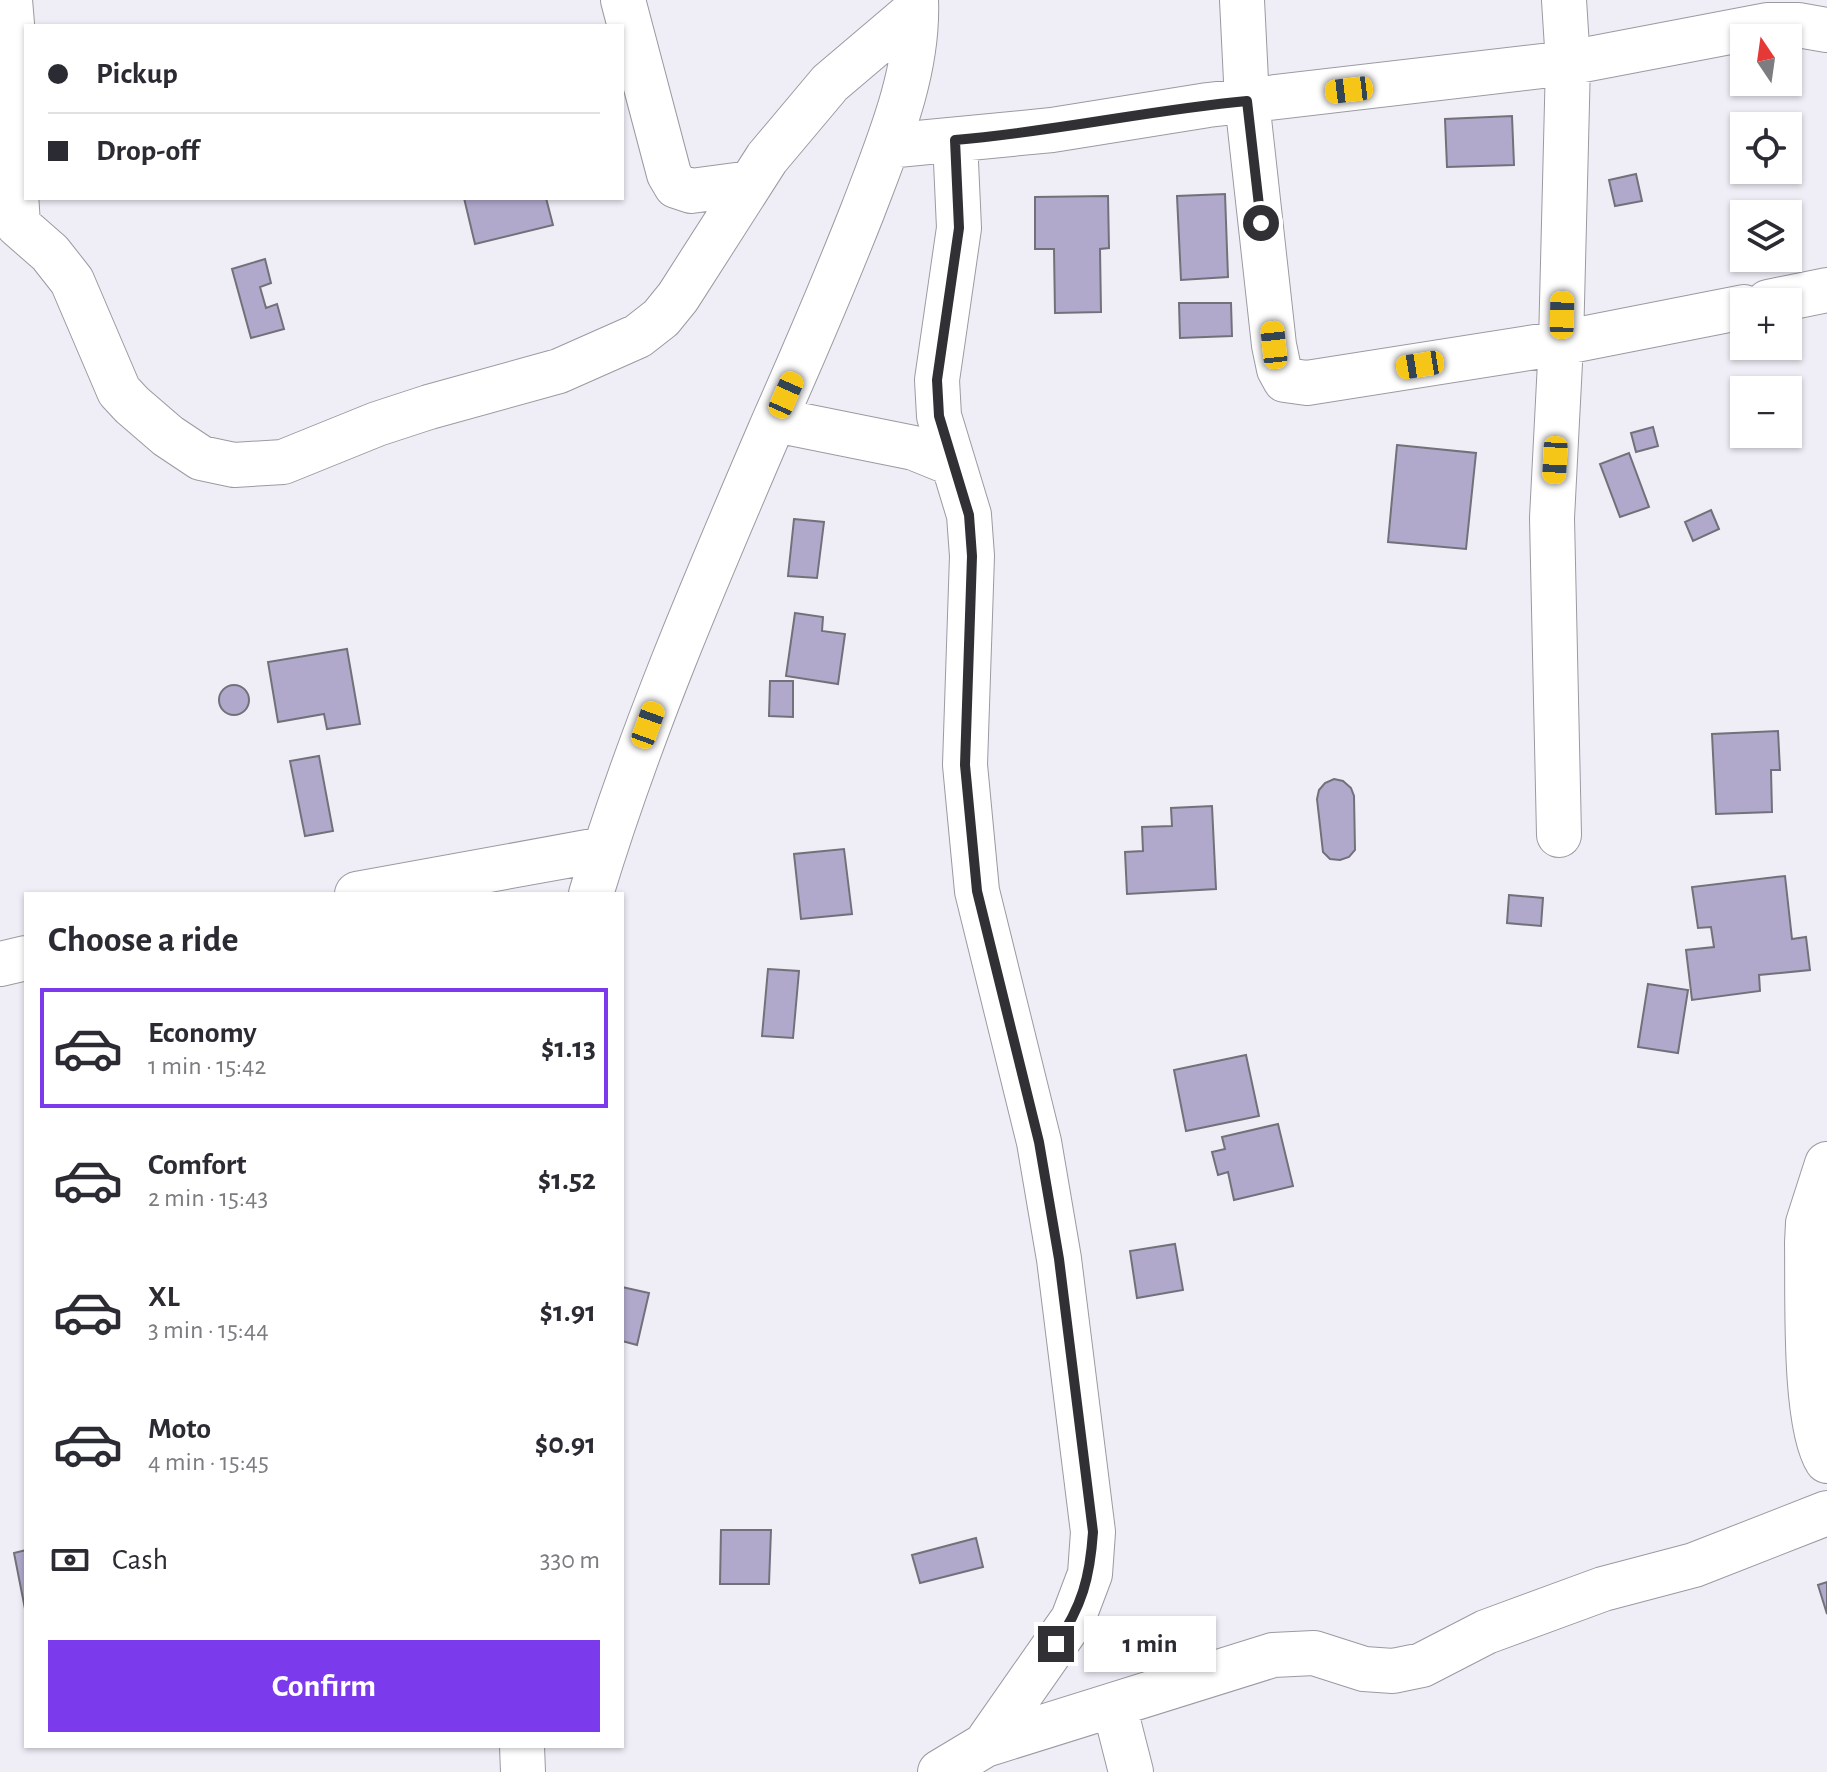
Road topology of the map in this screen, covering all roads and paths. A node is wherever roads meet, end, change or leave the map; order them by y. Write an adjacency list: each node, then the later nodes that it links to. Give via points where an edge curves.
1 (10, 0): 12 (street)
2 (623, 0): 11 (street, via 676,186 691,191)
3 (1242, 0): 8 (street)
4 (1564, 0): 7 (street)
5 (916, 5): 10 (street, via 908,76); 11 (street, via 830,83)
6 (1827, 30): 7 (street, via 1767,25)
7 (1568, 63): 8 (street); 16 (street)
8 (1247, 101): 9 (street); 16 (street, via 1274,345 1285,380 1307,383)
9 (955, 140): 10 (street); 18 (street, via 959,228 937,380 939,416)
10 (887, 146): 17 (street)
11 (751, 183): 12 (street, via 678,297 638,336 559,371 377,424 283,462 234,465 201,458 132,405 119,391 72,281 50,253)
12 (9, 226)
13 (1827, 290): 14 (street)
14 (1802, 295)
15 (1730, 310): 16 (street)
16 (1561, 343): 19 (street, via 1552,518)
17 (775, 420): 18 (street, via 914,448); 20 (street, via 680,640)
18 (951, 463): 29 (street, via 969,515 972,556 965,765 977,891 1039,1142 1093,1532 1090,1574 1073,1619)
19 (1559, 835)
20 (604, 849): 21 (street); 22 (street)
21 (368, 892)
22 (592, 892)
23 (24, 958): 24 (street)
24 (0, 964)
25 (1827, 1164): 26 (street, via 1807,1243 1813,1406 1818,1444)
26 (1827, 1461)
27 (1827, 1513): 28 (street, via 1694,1565 1603,1589 1486,1632 1422,1665 1393,1671 1364,1669 1314,1653 1273,1655)
28 (1114, 1705): 29 (street); 33 (street)
29 (985, 1745): 32 (street)
30 (522, 1748): 31 (street)
31 (523, 1772)
32 (940, 1772)
33 (1131, 1772)

